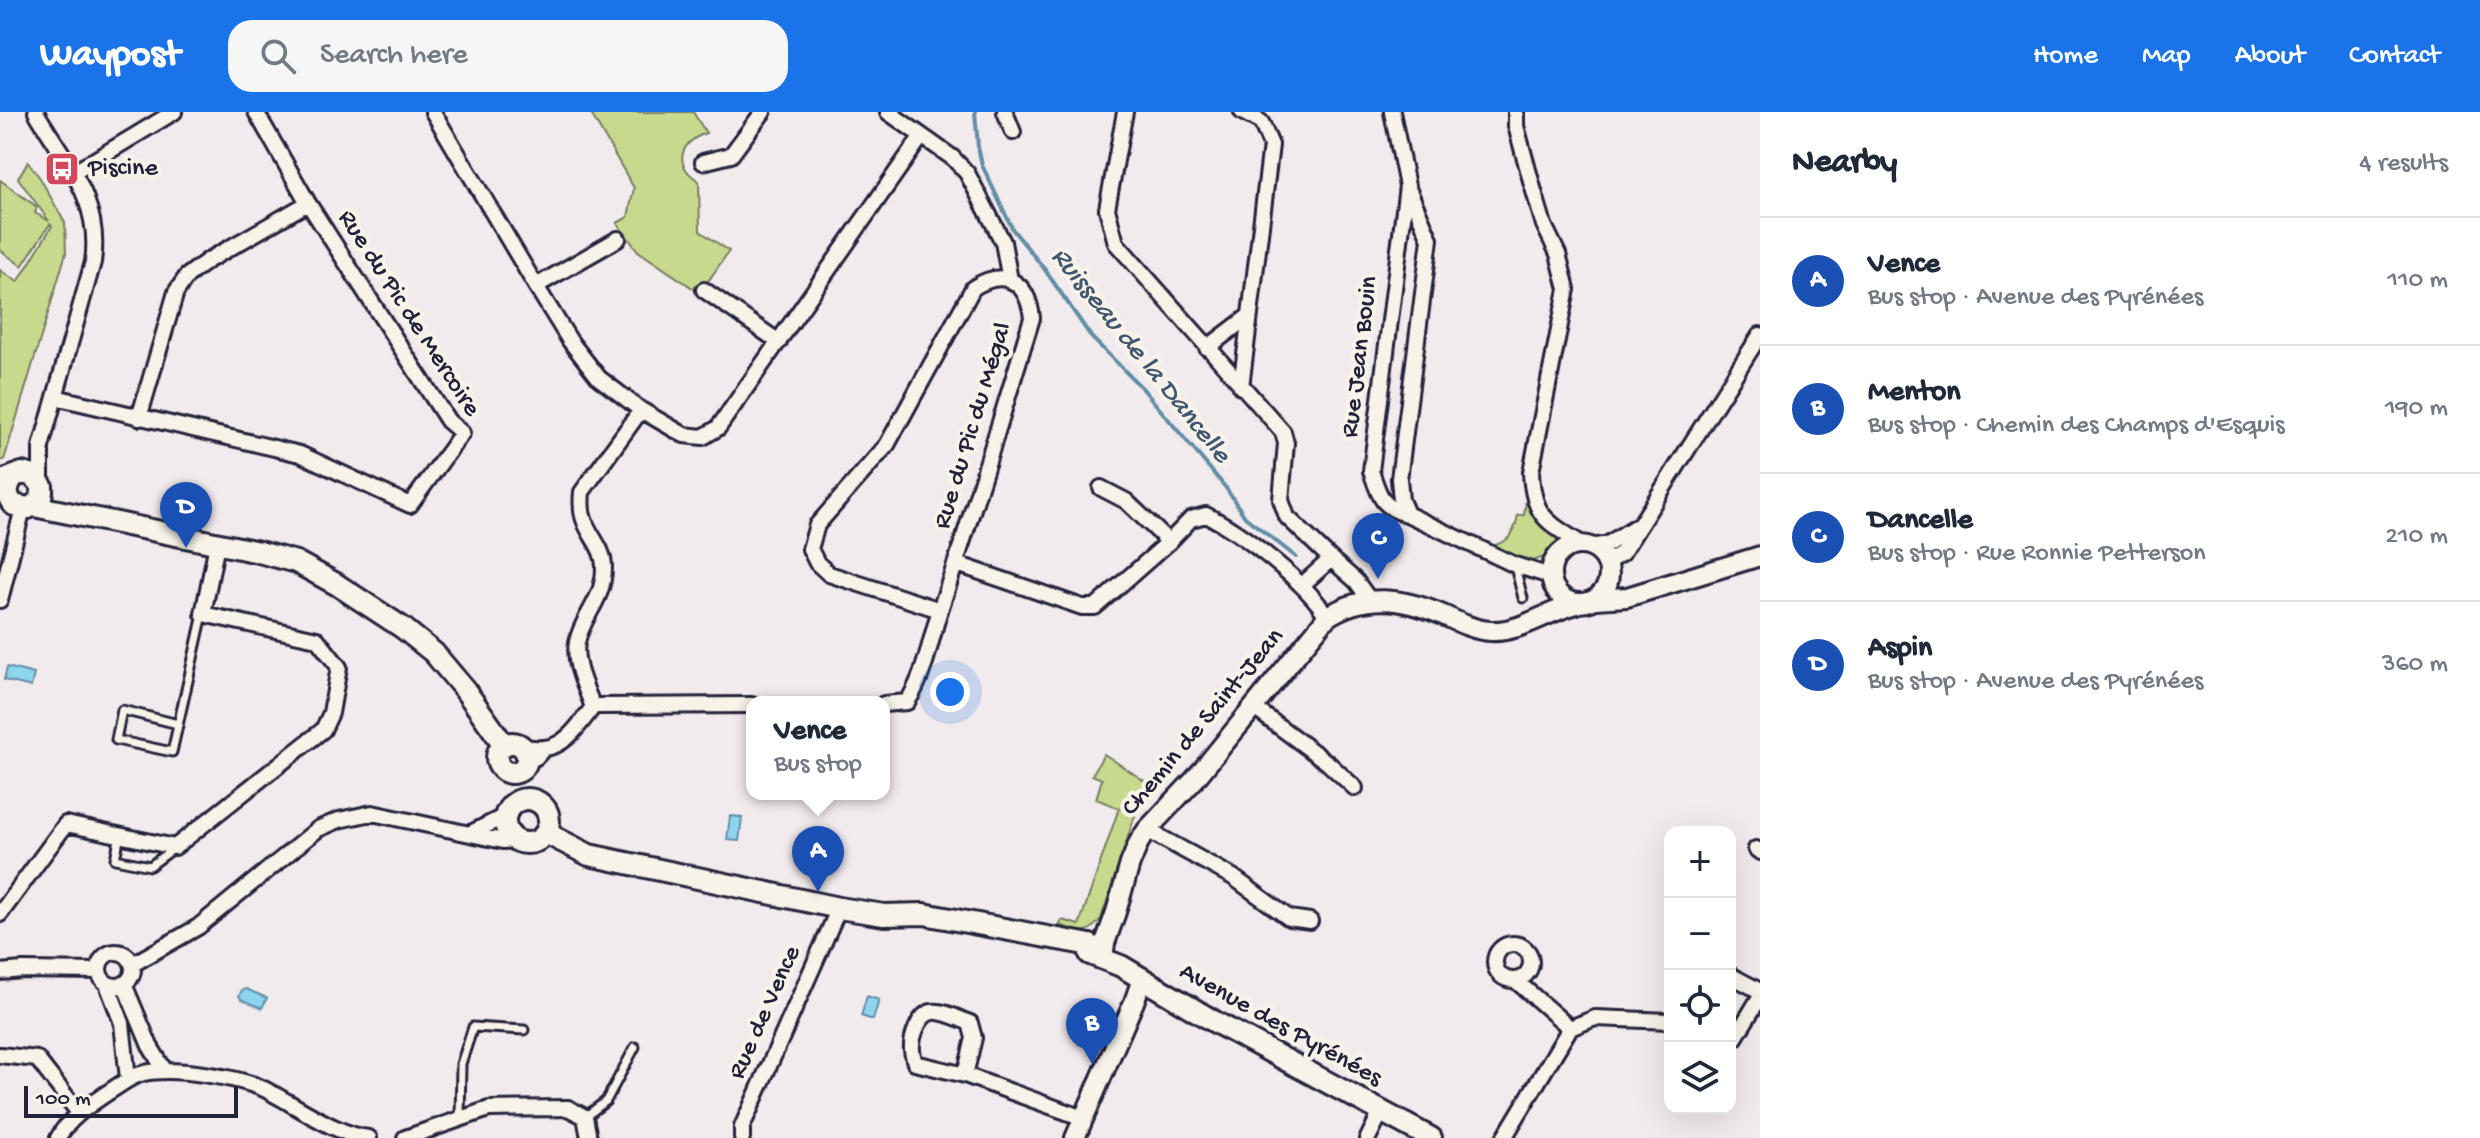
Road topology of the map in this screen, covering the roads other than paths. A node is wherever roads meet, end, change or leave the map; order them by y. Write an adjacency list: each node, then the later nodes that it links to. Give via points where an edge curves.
1 (36, 112): 15 (street)
2 (174, 112): 15 (street)
3 (256, 112): 17 (street, Rue du Pic de Mercoire)
4 (763, 112): 14 (street, via 731,155)
5 (888, 112): 13 (street)
6 (1005, 112): 12 (street)
7 (1125, 112): 27 (street, via 1107,209 1116,243)
8 (1242, 112): 24 (street, via 1261,122 1271,145)
9 (1392, 112): 16 (street, Rue Jean Bouin)
10 (1516, 112): 44 (street, via 1536,200 1567,289 1531,472 1532,494 1545,520)
11 (436, 113): 22 (street)
12 (1013, 132)
13 (921, 137): 21 (street, via 967,173 1003,242); 26 (street)
14 (703, 162)
15 (73, 173): 29 (street, via 88,202 96,242)
16 (1406, 178): 18 (street, Rue Jean Bouin); 19 (street, Rue Jean Bouin)
17 (308, 203): 31 (street, via 187,276 176,292); 31 (street, Rue du Pic de Mercoire, via 448,421 462,433 410,505 300,454)
18 (1400, 236): 19 (street); 35 (street, Rue Jean Bouin, via 1371,471)
19 (1430, 238): 34 (street, Rue Jean Bouin)
20 (618, 239): 22 (street)
21 (1010, 280): 47 (street, Rue du Pic du Mégal, via 1024,289 1032,318); 58 (street, Rue du Pic du Mégal, via 988,278 973,288 887,445 817,525 810,549 829,574)
22 (536, 286): 30 (street, via 599,378)
23 (704, 290): 26 (street)
24 (1249, 316): 27 (street); 28 (street)
25 (1760, 335): 41 (street)
26 (779, 342): 30 (street, via 718,428 703,437 684,435)
27 (1207, 348): 28 (street)
28 (1241, 387): 46 (street, via 1286,438 1281,500 1287,517)
29 (55, 397): 31 (street, Rue du Pic de Mercoire); 32 (street)
30 (641, 410): 64 (street, via 582,492 585,523 604,568 602,590 577,641)
31 (139, 418)
32 (41, 447): 33 (street); 36 (street)
33 (11, 478): 36 (main road, via 34,476); 38 (main road, via 7,490)
34 (1399, 479): 35 (street); 39 (street, Rue Jean Bouin)
35 (1375, 483): 39 (street, via 1383,502)
36 (41, 484): 38 (main road, via 41,498); 40 (main road)
37 (1101, 488): 42 (street, via 1126,501)
38 (17, 503): 40 (main road); 56 (street)
39 (1407, 514): 48 (street)
40 (102, 518): 43 (main road)
41 (1638, 525): 44 (street, via 1608,544); 49 (street)
42 (1169, 542): 47 (street, via 1095,607); 51 (street, via 1191,519 1206,515 1224,523)
43 (217, 544): 59 (street); 67 (main road, via 296,562 403,628 434,653)
44 (1587, 546): 49 (street, via 1600,553); 50 (street, via 1572,546 1557,556)
45 (1760, 556): 52 (street)
46 (1331, 559): 51 (street); 54 (street)
47 (957, 564): 58 (street, Rue du Pic du Mégal)
48 (1515, 565): 50 (street); 53 (lane)
49 (1608, 570): 52 (street, via 1626,590); 55 (street)
50 (1551, 578): 57 (street, via 1558,594); 61 (street)
51 (1302, 585): 60 (street)
52 (1643, 592): 55 (street)
53 (1523, 598)
54 (1369, 599): 60 (street, Chemin de Saint-Jean); 61 (street, via 1405,601 1487,631 1513,629)
55 (1596, 599): 57 (street)
56 (0, 600)
57 (1577, 604): 61 (street)
58 (940, 610): 62 (street, Rue du Pic du Mégal, via 916,689 907,702)
59 (203, 614): 66 (lane); 75 (street, via 317,639 339,667 323,730)
60 (1327, 617): 65 (street, Chemin de Saint-Jean)
61 (1537, 617)
62 (890, 703)
63 (746, 705): 64 (street)
64 (593, 707): 67 (street, via 557,745)
65 (1253, 707): 68 (street); 70 (street, Chemin de Saint-Jean)
66 (178, 724): 66 (lane, via 172,752 116,740 122,710)
67 (522, 757): 69 (main road)
68 (1355, 788)
69 (517, 806): 71 (street); 72 (main road, via 540,803 548,814); 74 (main road, via 506,829)
70 (1147, 830): 79 (street, via 1233,877 1289,918); 82 (street, Chemin de Saint-Jean, via 1130,864)
71 (471, 833): 74 (street); 83 (street, via 372,813 339,820 318,829 198,927)
72 (546, 833): 74 (main road, via 532,843); 76 (main road, Avenue des Pyrénées, via 589,855)
73 (120, 835): 75 (street); 75 (lane, via 115,859 150,866); 77 (street, via 66,824)
74 (514, 840)
75 (175, 847)
76 (839, 908): 78 (main road, Avenue des Pyrénées); 109 (street, Rue de Vence, via 742,1127)
77 (0, 914)
78 (911, 916): 80 (main road, Avenue des Pyrénées, via 924,914); 81 (main road, Avenue des Pyrénées)
79 (1310, 921)
80 (1043, 939): 81 (main road, Avenue des Pyrénées); 82 (main road, Avenue des Pyrénées)
81 (994, 940): 82 (main road, Avenue des Pyrénées)
82 (1103, 958): 86 (main road, Avenue des Pyrénées)
83 (133, 964): 85 (street, via 123,953 111,953 101,961); 89 (street, via 132,976)
84 (0, 972): 85 (street)
85 (103, 978): 89 (street, via 113,986); 99 (street, via 122,1023)
86 (1142, 979): 100 (main road, Avenue des Pyrénées); 103 (street)
87 (1736, 979): 90 (street)
88 (1515, 980): 92 (street)
89 (124, 984): 97 (street)
90 (1760, 994): 94 (street)
91 (1664, 1021): 92 (street, via 1595,1018)
92 (1570, 1028): 113 (street)
93 (524, 1030): 104 (lane, via 473,1027 461,1064)
94 (1736, 1036)
95 (635, 1047): 102 (lane, via 606,1101)
96 (0, 1055): 101 (street, via 37,1059)
97 (165, 1071): 99 (street); 106 (street, via 190,1071 261,1088)
98 (965, 1075): 98 (street, via 915,1063 915,1035 929,1012 970,1023 974,1038); 103 (street)
99 (128, 1079): 101 (street)
100 (1381, 1112): 111 (street); 112 (main road, Avenue des Pyrénées)
101 (79, 1113): 105 (street)
102 (585, 1117): 104 (street, via 568,1108 489,1109); 108 (street)
103 (1083, 1118): 110 (street)
104 (460, 1120): 107 (street)
105 (58, 1138)
106 (369, 1138)
107 (405, 1138)
108 (589, 1138)
109 (742, 1138)
110 (1075, 1138)
111 (1368, 1138)
112 (1431, 1138)
113 (1504, 1138)

